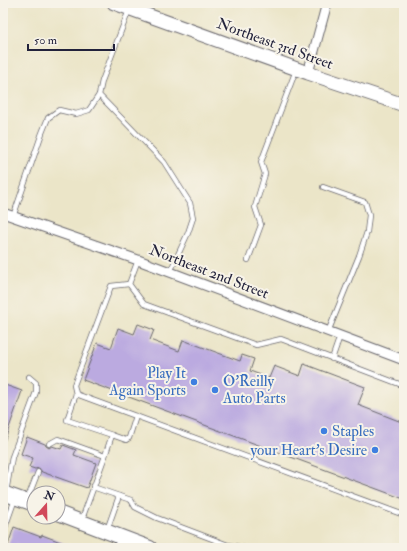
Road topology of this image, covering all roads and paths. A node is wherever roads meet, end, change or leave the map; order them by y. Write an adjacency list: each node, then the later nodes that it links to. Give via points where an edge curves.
1 (114, 3): 3 (street, Northeast 3rd Street)
2 (327, 3): 4 (street)
3 (129, 8): 4 (street, Northeast 3rd Street); 5 (lane)
4 (302, 70): 6 (street, Northeast 3rd Street); 11 (lane, via 261,162 266,174 254,207 261,225)
5 (99, 95): 9 (lane, via 89,110 76,114 58,110 48,118); 12 (lane, via 164,162 190,203 193,218)
6 (404, 106)
7 (323, 187): 14 (lane, via 364,202 369,215 367,232 359,256)
8 (3, 213): 9 (street, Northeast 2nd Street)
9 (13, 217): 10 (street, Northeast 2nd Street)
10 (138, 260): 12 (street, Northeast 2nd Street); 13 (lane)
11 (248, 260)
12 (170, 272): 14 (street, Northeast 2nd Street)
13 (130, 284): 16 (lane, via 144,304 256,345 281,339); 20 (lane, via 111,286 74,385)
14 (328, 332): 15 (street, Northeast 2nd Street)
15 (340, 336): 16 (lane); 17 (street, Northeast 2nd Street)
16 (332, 359): 19 (lane, via 402,385)
17 (404, 360)
18 (29, 378): 28 (lane, via 36,383 36,392 12,457)
19 (404, 388)
20 (76, 394): 21 (lane); 22 (lane, via 67,420)
21 (136, 416): 22 (lane, via 129,438 126,440); 29 (lane)
22 (112, 435): 24 (lane)
23 (49, 444): 24 (lane, via 58,439)
24 (105, 456): 26 (lane)
25 (38, 472): 28 (lane)
26 (93, 487): 27 (lane); 31 (lane)
27 (119, 496): 32 (lane); 36 (lane, via 130,500 135,507 156,518 228,545)
28 (17, 498): 33 (lane)
29 (404, 515)
30 (66, 517): 31 (main road)
31 (81, 522): 32 (main road)
32 (107, 532): 34 (main road)
33 (3, 533)
34 (118, 543): 35 (main road)
35 (149, 548)
36 (244, 548)

